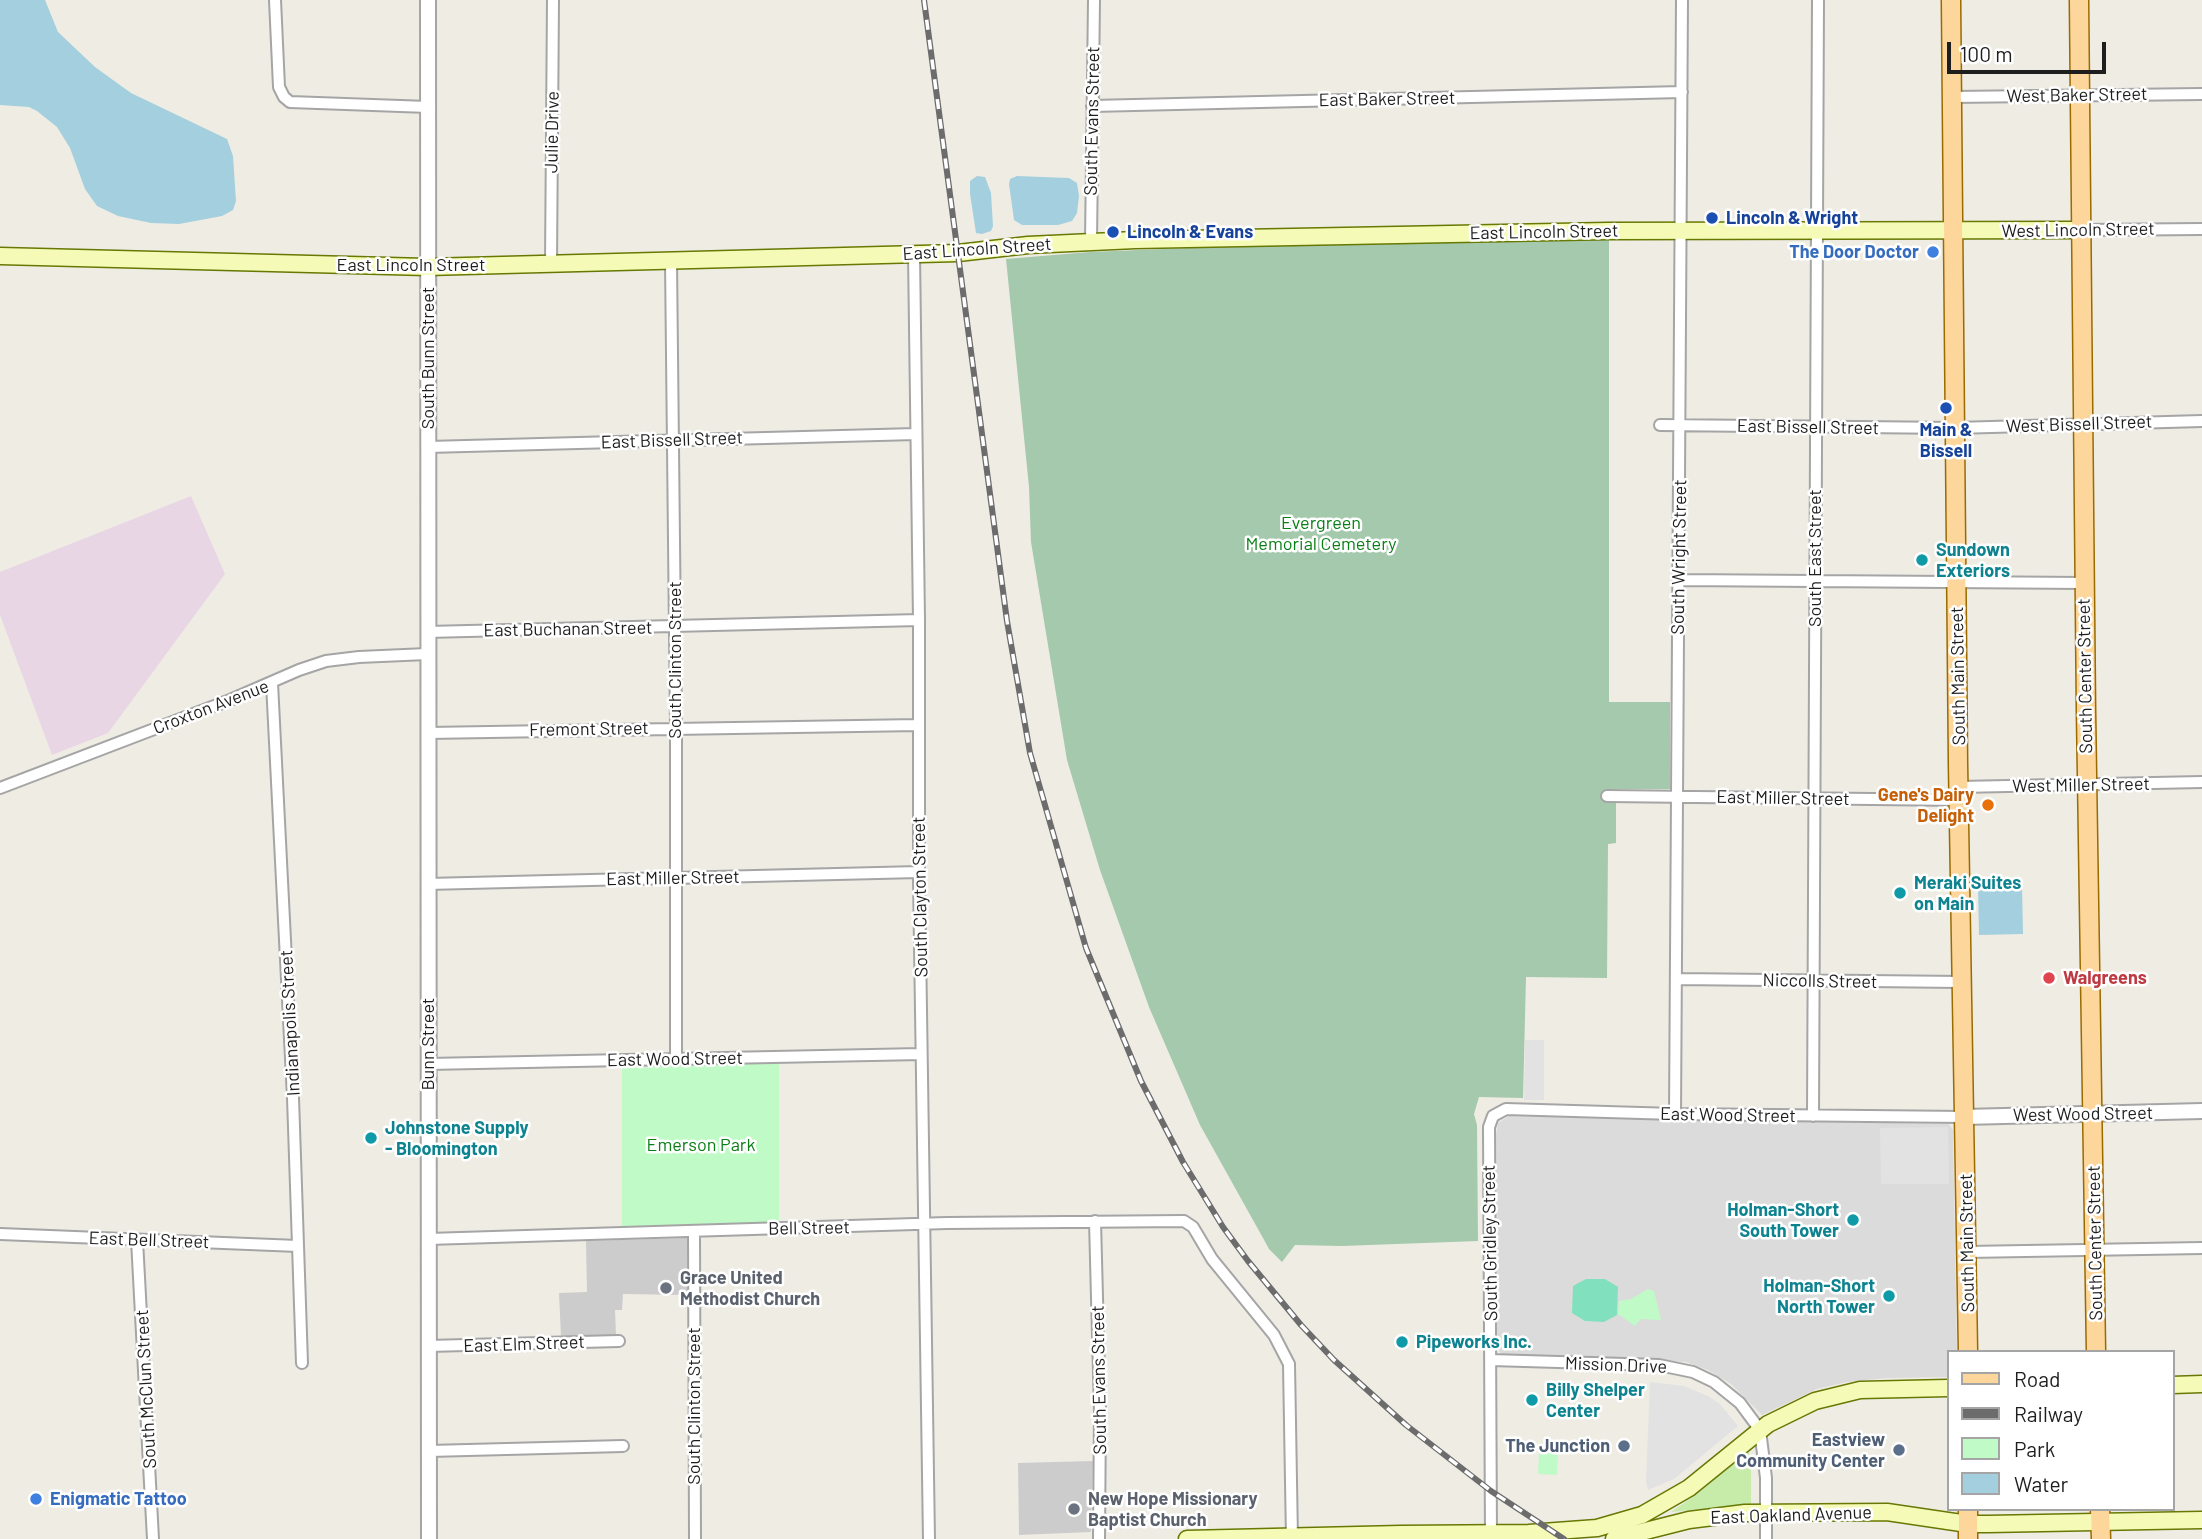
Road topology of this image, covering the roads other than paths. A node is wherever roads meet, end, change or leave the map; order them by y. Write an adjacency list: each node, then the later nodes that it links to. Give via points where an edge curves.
1 (275, 0): 14 (street, via 279,87 290,102)
2 (428, 0): 14 (street, South Bunn Street)
3 (553, 0): 24 (street, Julie Drive)
4 (1094, 0): 13 (street, South Evans Street)
5 (1682, 0): 9 (street, South Wright Street)
6 (1818, 0): 18 (street, South East Street)
7 (1951, 0): 12 (main road, South Main Street)
8 (2079, 0): 11 (main road, South Center Street)
9 (1682, 92): 13 (street, East Baker Street); 16 (street, South Wright Street)
10 (2202, 94): 11 (street, West Baker Street)
11 (2079, 95): 12 (street, West Baker Street); 17 (main road, South Center Street)
12 (1953, 97): 19 (main road, South Main Street)
13 (1092, 106): 20 (street, South Evans Street)
14 (428, 107): 25 (street, South Bunn Street)
15 (2202, 229): 17 (street, West Lincoln Street)
16 (1682, 230): 18 (main road, East Lincoln Street); 20 (main road, East Lincoln Street); 29 (street, South Wright Street)
17 (2081, 230): 19 (main road, West Lincoln Street); 27 (main road, South Center Street)
18 (1816, 232): 19 (main road, East Lincoln Street); 30 (street, South East Street)
19 (1954, 232): 31 (main road, South Main Street)
20 (1091, 242): 21 (main road, East Lincoln Street)
21 (914, 254): 23 (main road, East Lincoln Street); 32 (street, South Clayton Street)
22 (0, 256): 25 (main road, East Lincoln Street)
23 (671, 261): 24 (main road, East Lincoln Street); 33 (street, South Clinton Street)
24 (551, 264): 25 (main road, East Lincoln Street)
25 (427, 267): 34 (street, South Bunn Street)
26 (2202, 421): 27 (street, West Bissell Street)
27 (2083, 424): 31 (street, West Bissell Street); 38 (main road, South Center Street)
28 (1660, 425): 29 (street, East Bissell Street)
29 (1681, 425): 30 (street, East Bissell Street); 35 (street, South Wright Street)
30 (1815, 426): 31 (street, East Bissell Street); 36 (street, South East Street)
31 (1956, 428): 37 (main road, South Main Street)
32 (916, 434): 33 (street, East Bissell Street); 39 (street, South Clayton Street)
33 (673, 440): 34 (street, East Bissell Street); 40 (street, South Clinton Street)
34 (428, 447): 41 (street, South Bunn Street)
35 (1679, 580): 36 (street); 52 (street, South Wright Street)
36 (1815, 581): 37 (street); 53 (street, South East Street)
37 (1957, 583): 38 (street); 50 (main road, South Main Street)
38 (2084, 583): 48 (main road, South Center Street)
39 (919, 620): 40 (street, East Buchanan Street); 44 (street, South Clayton Street)
40 (675, 626): 41 (street, East Buchanan Street); 45 (street, South Clinton Street)
41 (427, 632): 42 (street, Bunn Street)
42 (427, 654): 43 (street, Croxton Avenue, via 326,661); 46 (street, Bunn Street)
43 (272, 684): 49 (street, Croxton Avenue); 75 (street, Indianapolis Street)
44 (918, 725): 45 (street, Fremont Street); 54 (street, South Clayton Street)
45 (676, 727): 46 (street, Fremont Street); 55 (street, South Clinton Street)
46 (428, 733): 56 (street, Bunn Street)
47 (2202, 782): 48 (street, West Miller Street)
48 (2087, 785): 50 (street, West Miller Street); 66 (main road, South Center Street)
49 (0, 788)
50 (1959, 793): 53 (street, East Miller Street); 59 (main road, South Main Street)
51 (1607, 796): 52 (street, East Miller Street)
52 (1678, 797): 53 (street, East Miller Street); 57 (street, South Wright Street)
53 (1814, 799): 58 (street, South East Street)
54 (919, 872): 55 (street, East Miller Street); 60 (street, South Clayton Street)
55 (676, 878): 56 (street, East Miller Street); 61 (street, South Clinton Street)
56 (427, 884): 62 (street, Bunn Street)
57 (1677, 979): 58 (street, Niccolls Street); 64 (street, South Wright Street)
58 (1813, 981): 59 (street, Niccolls Street); 65 (street, South East Street)
59 (1962, 982): 68 (main road, South Main Street)
60 (921, 1054): 61 (street, East Wood Street); 70 (street, South Clayton Street)
61 (676, 1059): 62 (street, East Wood Street)
62 (428, 1065): 73 (street, Bunn Street)
63 (2202, 1111): 66 (street, West Wood Street)
64 (1675, 1114): 65 (street, East Wood Street); 67 (street, East Wood Street, via 1506,1110)
65 (1813, 1115): 68 (street, East Wood Street)
66 (2093, 1115): 68 (street, West Wood Street); 77 (main road, South Center Street)
67 (1493, 1116): 83 (street, South Gridley Street, via 1489,1127)
68 (1964, 1116): 78 (main road, South Main Street)
69 (1095, 1221): 70 (street, Bell Street); 97 (street, Bell Street, via 1189,1223 1274,1335 1289,1364); 102 (street, South Evans Street)
70 (923, 1225): 71 (street, Bell Street); 101 (street, South Clayton Street)
71 (694, 1232): 73 (street, Bell Street); 100 (street, South Clinton Street)
72 (0, 1234): 74 (street, East Bell Street)
73 (428, 1239): 80 (street, Bunn Street)
74 (137, 1240): 75 (street, East Bell Street); 98 (street, South McClun Street)
75 (298, 1246): 84 (street, Indianapolis Street)
76 (2202, 1248): 77 (street)
77 (2095, 1250): 78 (street); 82 (main road, South Center Street)
78 (1967, 1252): 81 (main road, South Main Street)
79 (620, 1341): 80 (street, East Elm Street)
80 (428, 1346): 90 (street, Bunn Street)
81 (1968, 1350)
82 (2096, 1350)
83 (1491, 1360): 88 (street, Mission Drive, via 1682,1368 1723,1388); 96 (street, South Gridley Street)
84 (302, 1363)
85 (2202, 1384): 86 (main road)
86 (2174, 1385)
87 (1946, 1388): 88 (main road, via 1846,1392 1815,1401)
88 (1760, 1430): 91 (street, Mission Drive); 95 (main road, via 1689,1488 1642,1515 1597,1528)
89 (623, 1446): 90 (street)
90 (429, 1451): 99 (street, Bunn Street)
91 (1766, 1513): 94 (main road, East Oakland Avenue, via 1887,1512); 105 (main road, East Oakland Avenue, via 1689,1520); 106 (street)
92 (2202, 1520): 93 (main road, East Oakland Avenue)
93 (2100, 1523): 94 (main road, East Oakland Avenue)
94 (1968, 1527)
95 (1529, 1533): 96 (main road); 104 (main road)
96 (1491, 1536): 97 (main road)
97 (1292, 1538): 103 (main road)
98 (153, 1539)
99 (429, 1539)
100 (695, 1539)
101 (929, 1539)
102 (1099, 1539)
103 (1187, 1539)
104 (1559, 1539)
105 (1614, 1539)
106 (1766, 1539)

